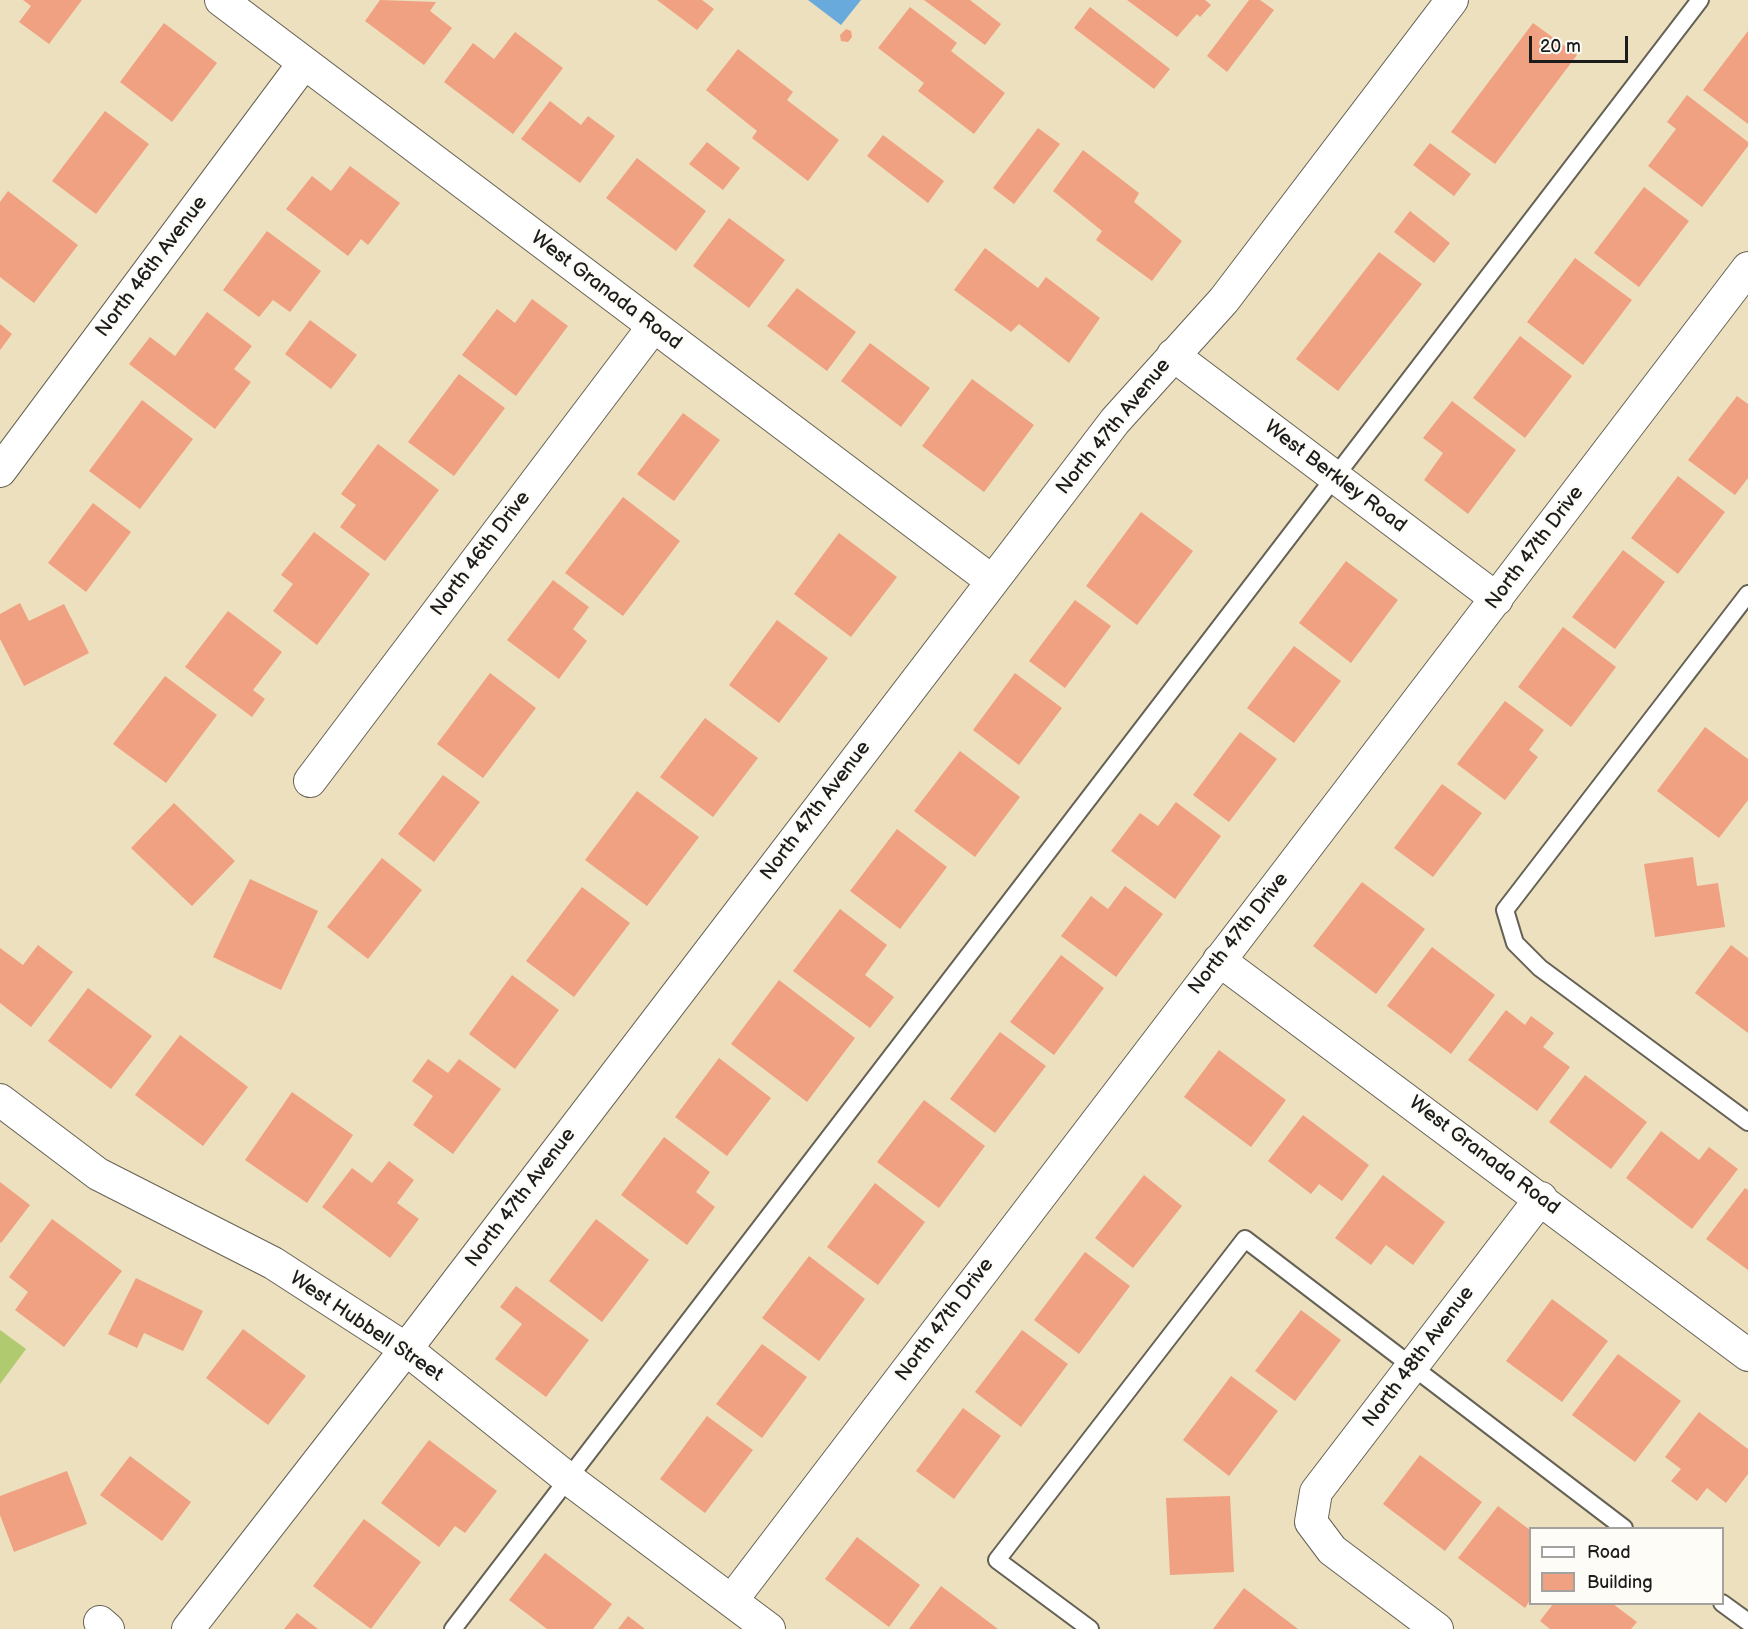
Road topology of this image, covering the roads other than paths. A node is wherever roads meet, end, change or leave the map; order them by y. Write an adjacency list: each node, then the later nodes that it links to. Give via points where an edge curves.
1 (221, 0): 4 (street, West Granada Road)
2 (1452, 0): 7 (street, North 47th Avenue, via 1224,300)
3 (1700, 0): 9 (lane)
4 (304, 63): 6 (street, West Granada Road); 8 (street, North 46th Avenue)
5 (1748, 268): 12 (street, North 47th Drive)
6 (653, 327): 10 (street, West Granada Road); 13 (street, North 46th Drive)
7 (1173, 355): 9 (street, West Berkley Road); 10 (street, North 47th Avenue, via 1115,421)
8 (0, 471)
9 (1334, 476): 12 (street, West Berkley Road); 21 (lane)
10 (992, 581): 18 (street, North 47th Avenue)
11 (1748, 594): 16 (lane, via 1505,910 1515,943 1540,968)
12 (1497, 599): 14 (street, North 47th Drive)
13 (310, 781)
14 (1219, 960): 17 (street, West Granada Road); 23 (street, North 47th Drive)
15 (0, 1100): 18 (street, West Hubbell Street, via 98,1174 273,1263)
16 (1748, 1122)
17 (1541, 1198): 19 (street, West Granada Road); 20 (street, North 48th Avenue)
18 (406, 1349): 21 (street, West Hubbell Street); 26 (street, North 47th Avenue)
19 (1748, 1355)
20 (1411, 1367): 22 (lane); 29 (lane, via 1245,1239 997,1560); 30 (street, North 48th Avenue, via 1316,1492 1311,1522 1332,1550)
21 (567, 1477): 23 (street, West Hubbell Street); 27 (lane)
22 (1623, 1527)
23 (732, 1600): 28 (street, West Hubbell Street)
24 (1724, 1604): 25 (lane)
25 (1748, 1622)
26 (188, 1629)
27 (453, 1629)
28 (769, 1629)
29 (1090, 1629)
30 (1437, 1629)

